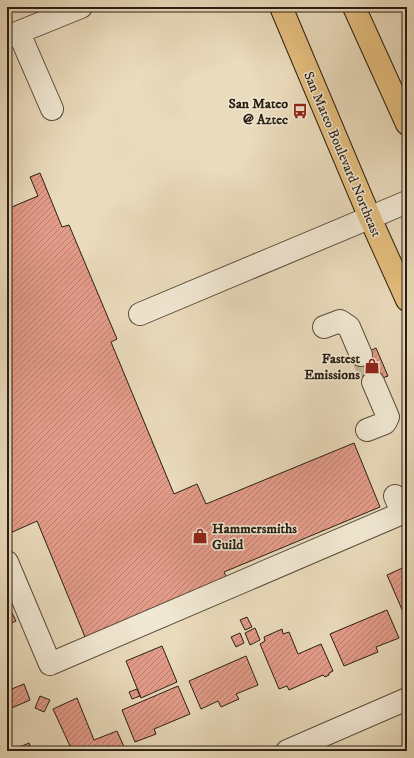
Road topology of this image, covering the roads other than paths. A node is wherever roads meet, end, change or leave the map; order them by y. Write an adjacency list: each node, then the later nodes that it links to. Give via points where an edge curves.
1 (81, 7): 4 (street)
2 (281, 7): 8 (main road, San Mateo Boulevard Northeast)
3 (354, 7): 6 (main road)
4 (13, 35): 5 (street)
5 (52, 109)
6 (407, 124)
7 (407, 202): 8 (street)
8 (370, 218): 9 (main road, San Mateo Boulevard Northeast); 10 (street)
9 (407, 300)
10 (140, 314)
11 (324, 327): 12 (street, via 340,321 349,327)
12 (361, 355)
13 (373, 382): 14 (street, via 388,416 385,423)
14 (368, 430)
15 (402, 507): 16 (street, via 50,664)
16 (7, 562)
17 (407, 699): 18 (street)
18 (287, 751)

